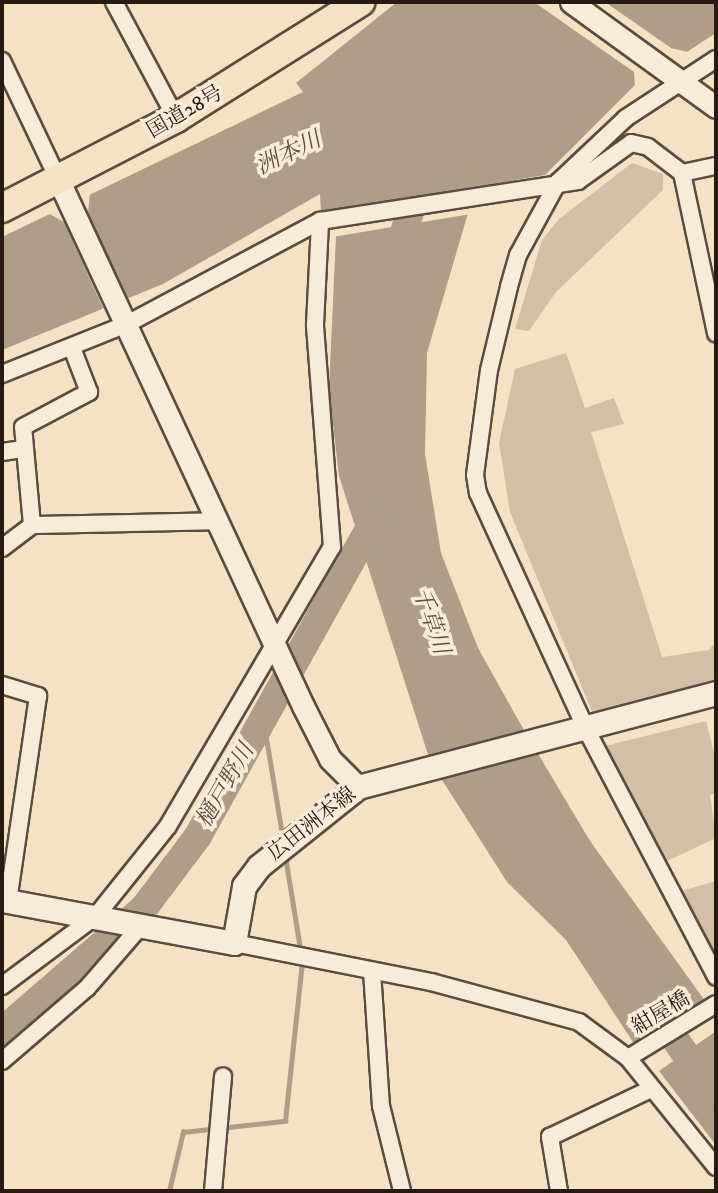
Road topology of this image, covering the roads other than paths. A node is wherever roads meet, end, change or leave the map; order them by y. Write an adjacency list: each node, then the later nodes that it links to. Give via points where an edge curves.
1 (114, 2): 8 (street)
2 (360, 2): 8 (highway, 国道28号)
3 (572, 2): 6 (street)
4 (716, 59): 6 (street)
5 (2, 61): 11 (street)
6 (677, 77): 7 (street); 12 (street, via 611,130)
7 (716, 107)
8 (176, 118): 11 (highway, 国道28号)
9 (716, 166): 10 (street)
10 (682, 173): 12 (street, via 648,147 631,143 578,181); 16 (street)
11 (59, 181): 13 (highway, 国道28号); 15 (street)
12 (558, 182): 14 (street); 27 (street, via 518,255 489,370 475,475)
13 (2, 208)
14 (320, 221): 15 (street); 24 (street, via 315,325 332,547)
15 (124, 316): 17 (street); 21 (street)
16 (716, 333)
17 (72, 348): 18 (street); 19 (street, via 89,392 23,428)
18 (2, 374)
19 (24, 449): 20 (street); 22 (street)
20 (2, 452)
21 (219, 521): 22 (street); 24 (street)
22 (32, 525): 23 (street)
23 (2, 548)
24 (276, 646): 28 (street, via 330,759); 30 (street, via 168,827)
25 (2, 685): 29 (street, via 38,696)
26 (716, 693): 27 (main road, 広田洲本線)
27 (585, 727): 28 (main road, 広田洲本線); 34 (street)
28 (358, 787): 32 (main road, 広田洲本線, via 244,886)
29 (5, 901): 30 (main road)
30 (96, 916): 31 (main road); 35 (street)
31 (140, 928): 32 (main road); 38 (street, via 87,988)
32 (234, 943): 33 (street)
33 (372, 971): 37 (street, via 579,1022); 43 (street, via 381,1106)
34 (716, 977)
35 (2, 986)
36 (716, 1004): 37 (street, 紺屋橋)
37 (628, 1058): 40 (street)
38 (2, 1061)
39 (223, 1076): 42 (street)
40 (649, 1090): 41 (street); 44 (street, via 550,1137)
41 (716, 1167)
42 (213, 1191)
43 (402, 1191)
44 (559, 1191)

